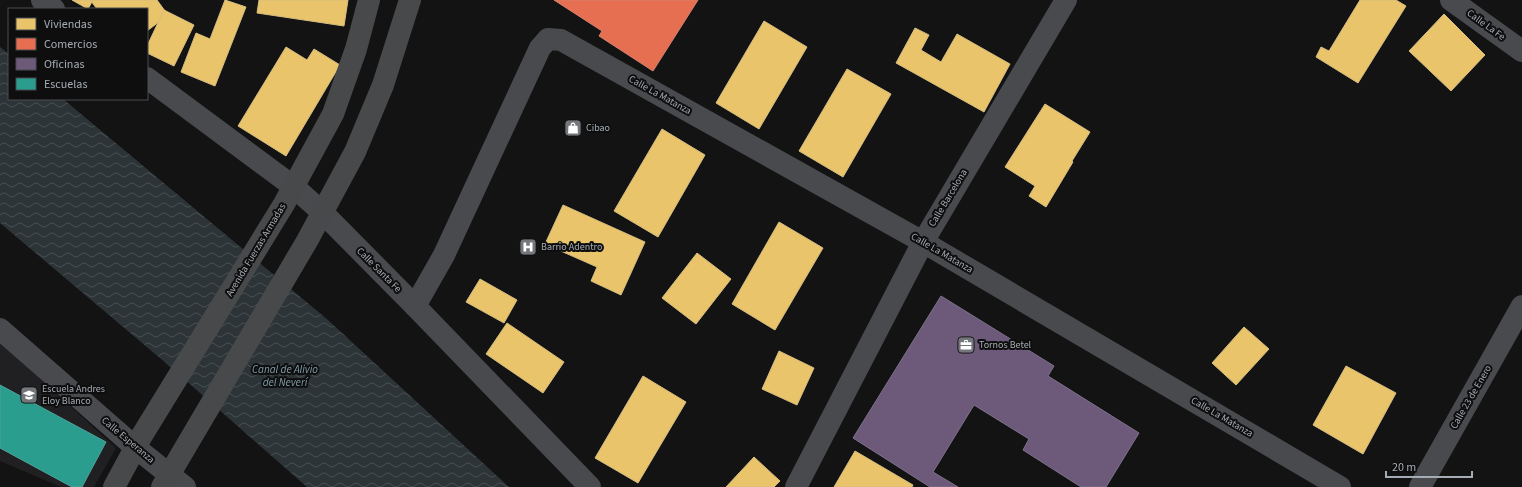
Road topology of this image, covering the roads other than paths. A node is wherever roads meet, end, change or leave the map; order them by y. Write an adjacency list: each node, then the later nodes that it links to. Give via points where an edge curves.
1 (42, 0): 6 (street)
2 (369, 0): 9 (street, Avenida Fuerzas Armadas, via 356,49 333,114)
3 (410, 0): 10 (street, via 383,85 355,152)
4 (1066, 0): 11 (street, Calle Barcelona)
5 (1451, 0): 7 (street, Calle La Fe)
6 (53, 8)
7 (1522, 51)
8 (148, 79): 9 (street, Calle Santa Fe)
9 (289, 196): 10 (street, Calle Santa Fe); 15 (street, Avenida Fuerzas Armadas)
10 (323, 213): 12 (street, Calle Santa Fe); 16 (street)
11 (923, 242): 12 (street, Calle La Matanza, via 561,40 548,40 540,48 444,254); 19 (street, Calle Barcelona); 20 (street, Calle La Matanza)
12 (415, 306): 18 (street, Calle Santa Fe)
13 (1522, 306): 21 (street, Calle 23 de Enero)
14 (0, 329): 15 (street, Calle Esperanza)
15 (138, 442): 16 (street, Calle Esperanza); 17 (street, Avenida Fuerzas Armadas)
16 (173, 477)
17 (114, 487)
18 (590, 487)
19 (796, 487)
20 (1340, 487)
21 (1420, 487)

